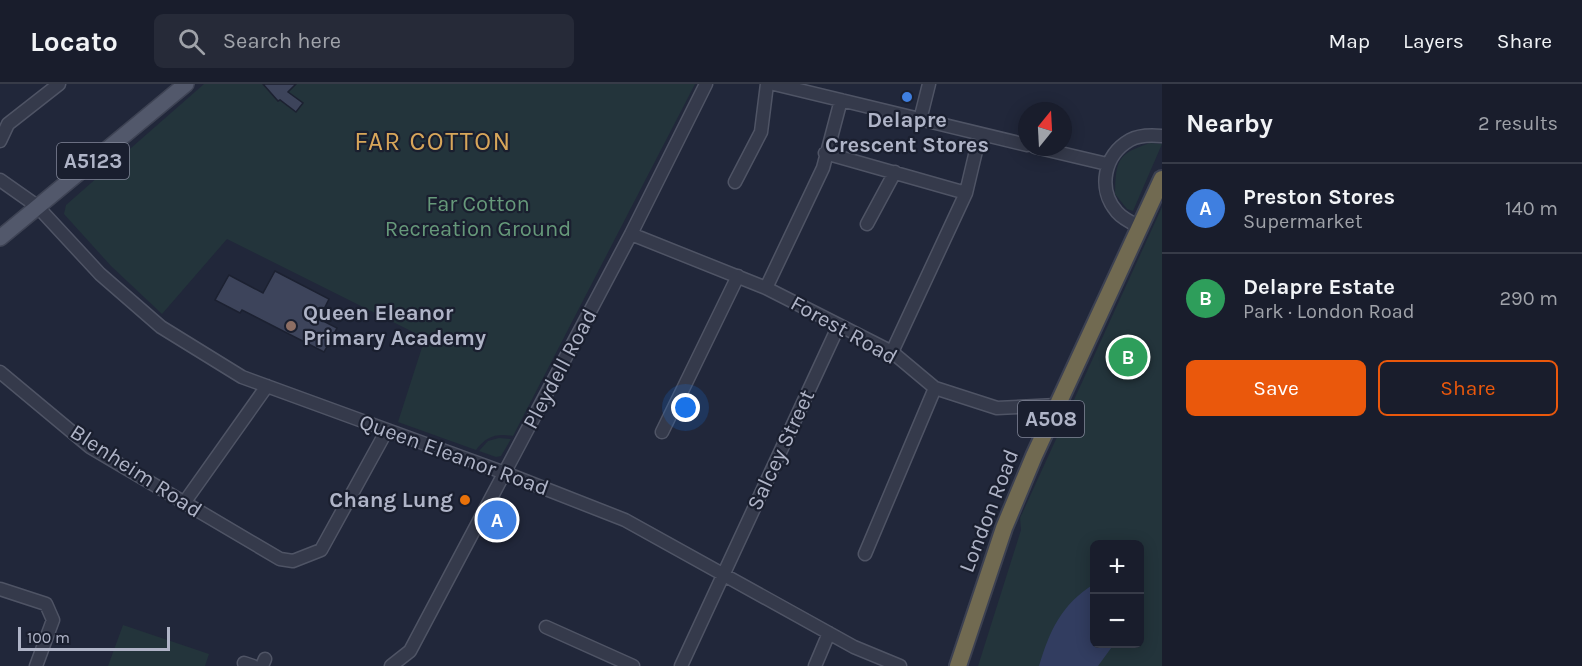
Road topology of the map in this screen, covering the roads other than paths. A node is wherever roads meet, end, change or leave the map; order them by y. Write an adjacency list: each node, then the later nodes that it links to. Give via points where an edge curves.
1 (59, 84): 11 (street, via 8,123)
2 (186, 84): 21 (main road, A5123)
3 (706, 84): 24 (street, Pleydell Road)
4 (767, 84): 19 (street, via 761,132)
5 (774, 84): 7 (street)
6 (929, 84): 8 (street)
7 (841, 100): 8 (street); 13 (street)
8 (920, 120): 9 (street)
9 (980, 134): 12 (street); 20 (street)
10 (1162, 136): 15 (street, via 1130,140)
11 (0, 141)
12 (1018, 143)
13 (825, 153): 16 (street); 27 (street, via 822,168)
14 (1072, 156): 15 (street)
15 (1107, 164): 23 (street, via 1105,182 1116,212)
16 (895, 172): 20 (street); 22 (street)
17 (0, 180): 21 (street, Queen Eleanor Road)
18 (1162, 180): 23 (highway, London Road / A508)
19 (735, 182)
20 (966, 193): 29 (street)
21 (37, 206): 25 (main road, A5123); 31 (street, Queen Eleanor Road, via 100,274 161,327 242,377)
22 (867, 224)
23 (1140, 227): 33 (highway, London Road / A508)
24 (630, 234): 26 (street, Forest Road); 36 (street, Pleydell Road)
25 (0, 238)
26 (738, 276): 27 (street, Forest Road); 35 (street)
27 (766, 288): 28 (street, Forest Road)
28 (839, 325): 29 (street, Forest Road); 39 (street, Salcey Street)
29 (892, 352): 32 (street, Forest Road)
30 (0, 372): 37 (street, Blenheim Road, via 90,447)
31 (267, 386): 34 (street, Queen Eleanor Road); 37 (street)
32 (935, 388): 33 (street, Forest Road, via 997,408); 38 (street)
33 (1058, 405): 49 (highway, London Road / A508, via 1004,528)
34 (387, 430): 36 (street, Queen Eleanor Road); 37 (street, Blenheim Road, via 321,550 293,561 280,559)
35 (662, 432)
36 (505, 473): 39 (street, Queen Eleanor Road, via 625,520); 44 (street, Pleydell Road, via 410,651)
37 (184, 503)
38 (864, 554)
39 (723, 574): 42 (street, Queen Eleanor Road); 46 (street, Salcey Street)
40 (0, 589): 43 (street, via 46,603 53,620)
41 (546, 627): 45 (street)
42 (829, 633): 47 (street); 48 (street, Queen Eleanor Road)
43 (36, 666)
44 (391, 666)
45 (633, 666)
46 (681, 666)
47 (815, 666)
48 (900, 666)
49 (958, 666)

